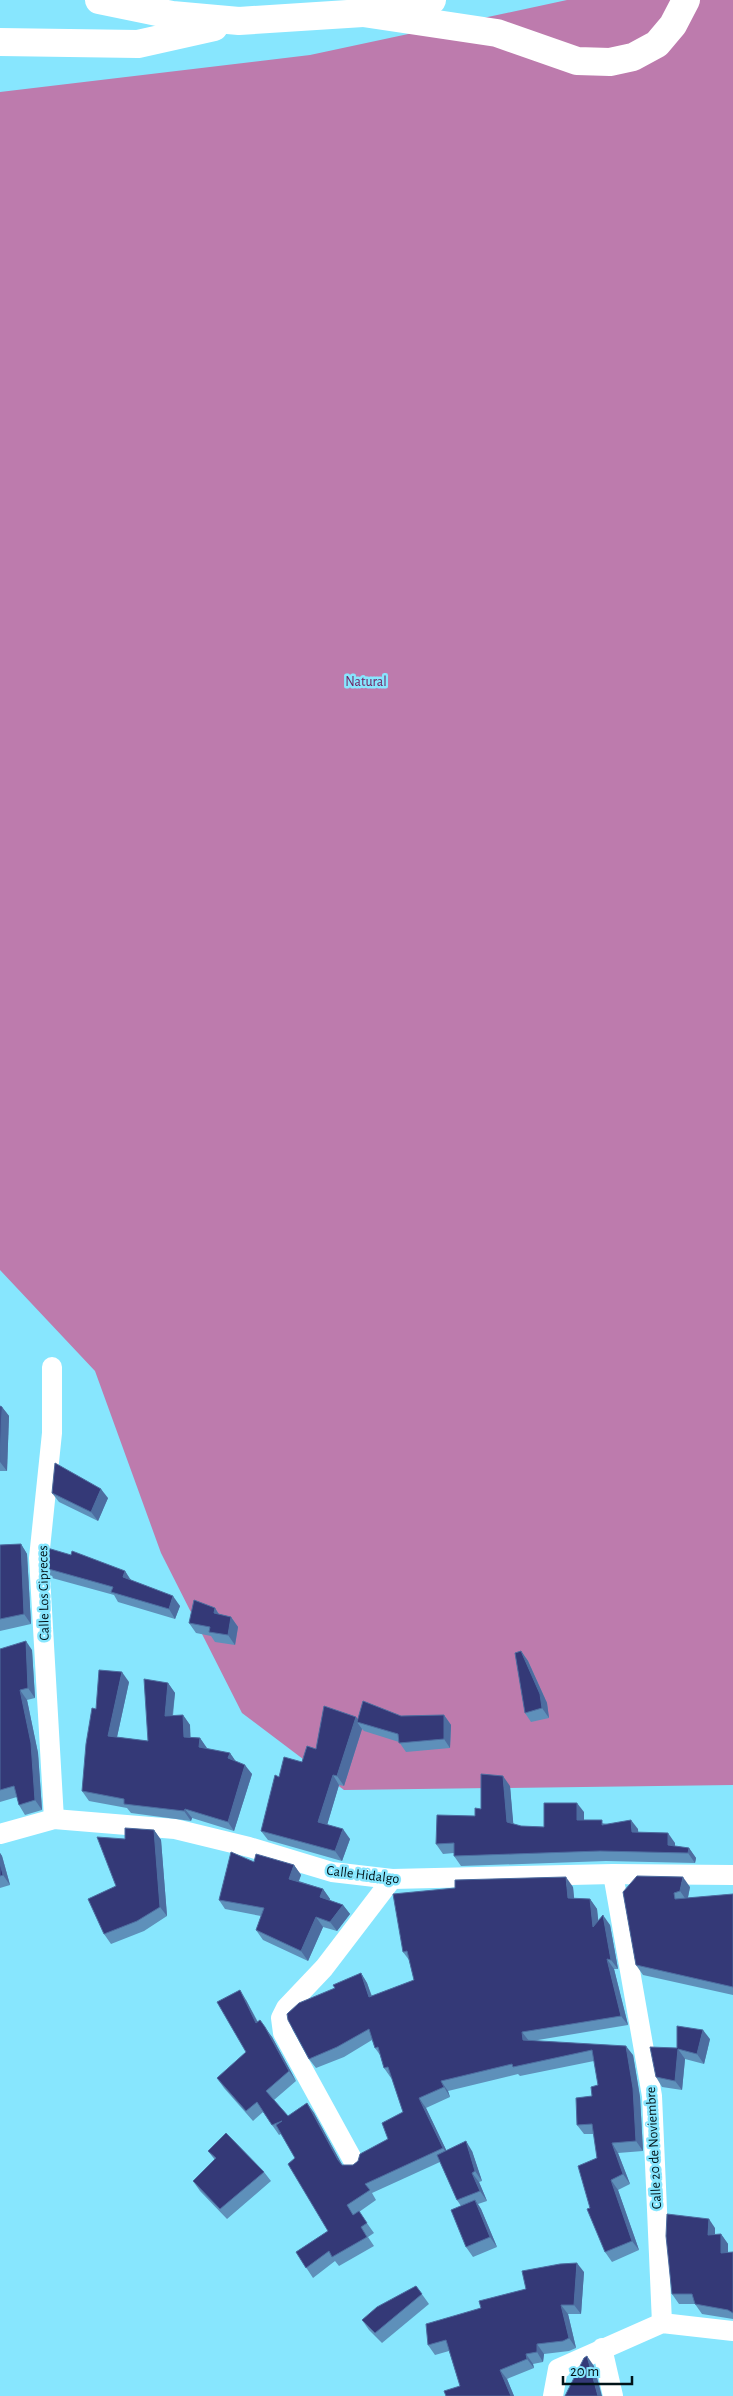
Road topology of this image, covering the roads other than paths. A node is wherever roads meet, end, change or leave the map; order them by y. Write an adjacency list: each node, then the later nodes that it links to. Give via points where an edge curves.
1 (99, 0): 7 (main road, via 172,15)
2 (202, 0): 7 (main road)
3 (391, 0): 6 (main road)
4 (432, 0): 6 (main road)
5 (686, 0): 6 (main road, via 673,25 657,44 633,56 610,62 577,60 497,33)
6 (363, 14): 7 (main road)
7 (239, 21): 8 (main road, via 138,44)
8 (0, 42)
9 (52, 1367): 10 (street, Calle Los Cipreces, via 52,1433 39,1558)
10 (54, 1819): 11 (street, Calle Hidalgo); 14 (street, Calle Hidalgo, via 175,1829 332,1872)
11 (0, 1834)
12 (613, 1874): 13 (street, Calle Hidalgo); 14 (street, Calle Hidalgo); 16 (street, Calle 20 de Noviembre, via 652,2096)
13 (733, 1875)
14 (392, 1879): 15 (street, via 281,2018 283,2033)
15 (355, 2164)
16 (662, 2323): 17 (street); 18 (street)
17 (733, 2331)
18 (602, 2348): 19 (street, via 558,2369); 20 (street)
19 (552, 2396)
20 (614, 2396)

